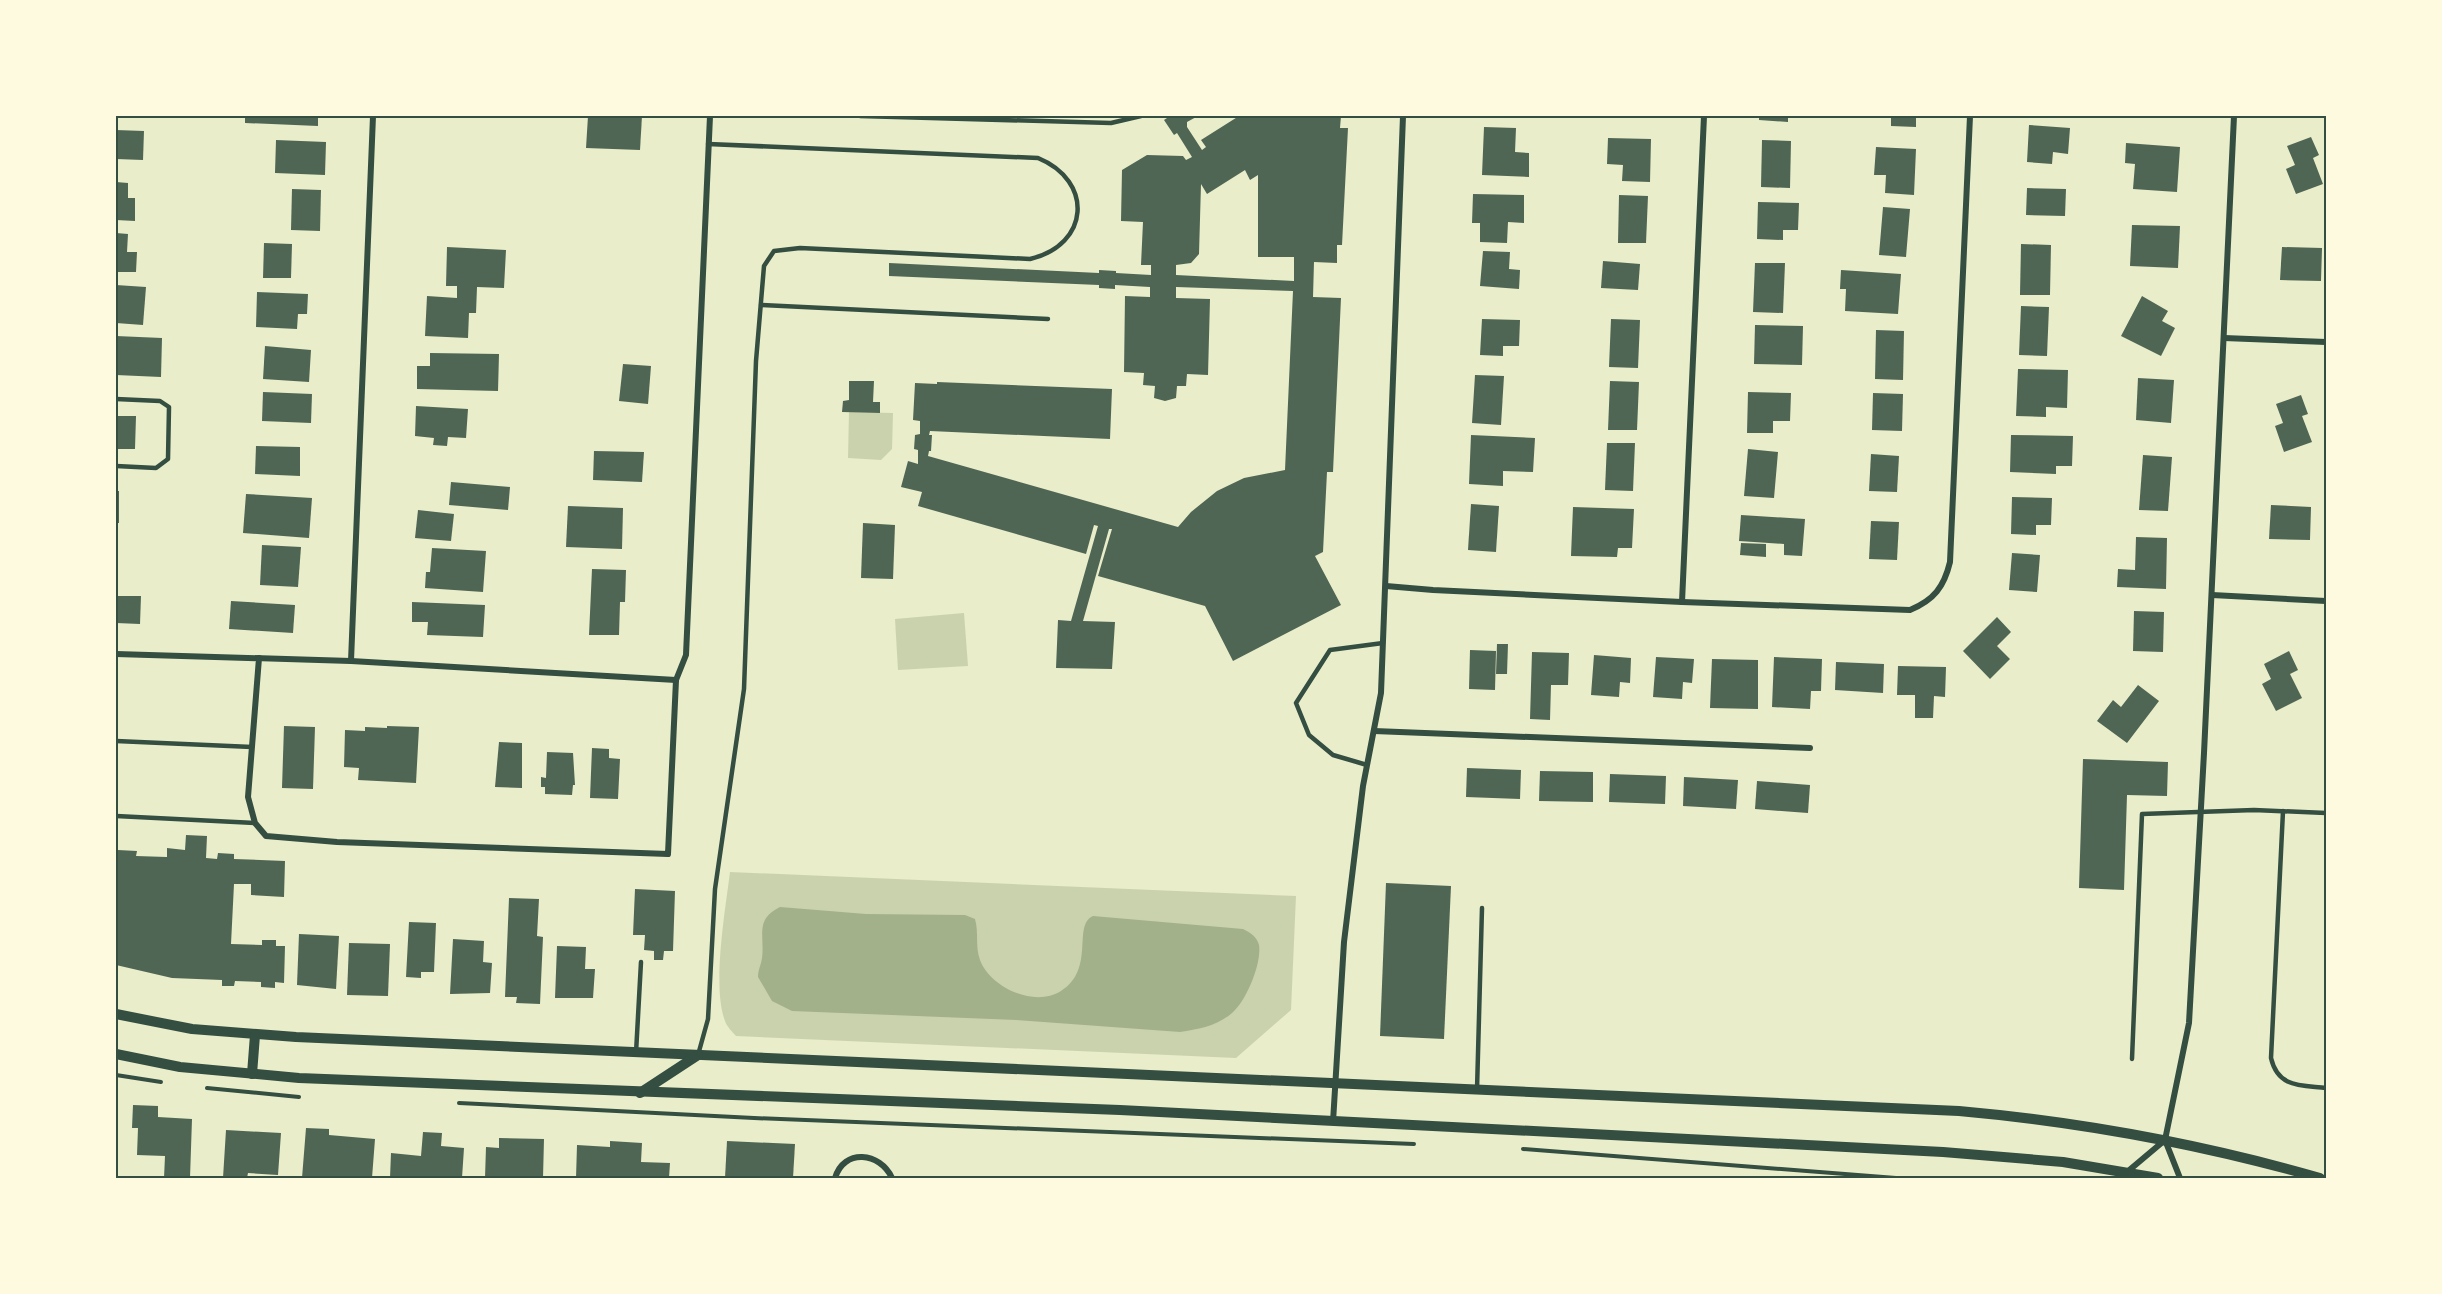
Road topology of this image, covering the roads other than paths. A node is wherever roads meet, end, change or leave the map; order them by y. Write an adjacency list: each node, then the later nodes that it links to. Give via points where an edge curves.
1 (373, 116): 23 (street)
2 (710, 116): 9 (street)
3 (860, 116): 4 (lane, via 1111,123)
4 (1141, 116)
5 (1403, 116): 16 (street)
6 (1704, 116): 19 (street)
7 (1970, 116): 19 (street, via 1950,562 1938,593 1926,604 1910,610)
8 (2234, 116): 12 (street)
9 (708, 144): 10 (lane, via 1038,158 1065,174 1073,188 1077,220 1060,246 1046,255 1030,259 800,248 774,251 764,266); 24 (street, via 686,655)
10 (761, 305): 11 (lane); 41 (lane, via 744,689 715,889 708,1018)
11 (1048, 319)
12 (2224, 338): 13 (street); 17 (street)
13 (2326, 342)
14 (116, 399): 15 (lane, via 160,401 169,407 168,459 156,468)
15 (116, 466)
16 (1386, 586): 19 (street); 20 (street)
17 (2212, 595): 18 (street); 30 (street)
18 (2326, 601)
19 (1682, 602)
20 (1383, 643): 25 (street, via 1381,693); 29 (lane, via 1330,650 1296,703 1310,735 1333,755)
21 (116, 654): 22 (street)
22 (259, 658): 23 (street); 27 (street)
23 (351, 661): 24 (street)
24 (676, 680): 34 (street, via 668,854 337,842 266,836)
25 (1374, 731): 28 (street); 29 (street)
26 (116, 741): 27 (lane)
27 (252, 747): 34 (street, via 248,796)
28 (1810, 748)
29 (1367, 765): 44 (street, via 1344,942)
30 (2201, 811): 31 (lane); 42 (lane, via 2142,814); 49 (street, via 2189,1023)
31 (2283, 811): 32 (lane); 45 (lane, via 2271,1058 2273,1068 2288,1082)
32 (2326, 813)
33 (116, 816): 34 (lane)
34 (255, 823)
35 (1482, 908): 46 (lane)
36 (640, 962): 39 (lane)
37 (116, 1014): 38 (street, via 192,1029)
38 (255, 1035): 39 (street); 43 (street)
39 (636, 1053): 41 (street)
40 (116, 1054): 43 (street, via 180,1067)
41 (699, 1055): 44 (street); 47 (street)
42 (2132, 1059)
43 (252, 1074): 47 (street)
44 (1334, 1083): 46 (street); 48 (street)
45 (2326, 1088)
46 (1477, 1090): 49 (street, via 1959,1111 2067,1123)
47 (640, 1093): 48 (street, via 1120,1110)
48 (1333, 1122): 50 (street, via 1970,1153 2063,1162)
49 (2165, 1140): 50 (street); 54 (street); 55 (street)
50 (2126, 1175): 53 (street)
51 (835, 1179): 52 (street, via 842,1165 861,1157 881,1163)
52 (892, 1179)
53 (2158, 1179)
54 (2180, 1179)
55 (2320, 1179)

